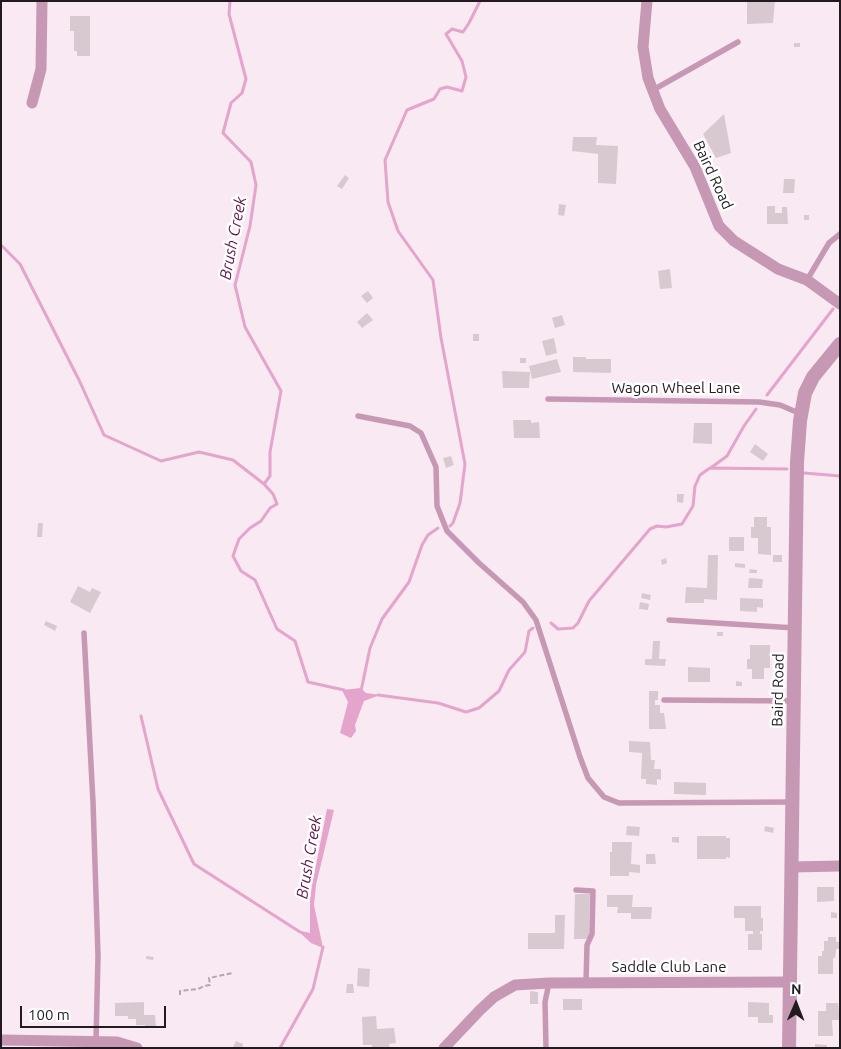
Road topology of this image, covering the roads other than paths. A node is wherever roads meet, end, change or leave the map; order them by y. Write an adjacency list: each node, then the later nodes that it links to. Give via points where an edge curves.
1 (42, 1): 5 (street, via 41,69)
2 (647, 1): 4 (street, Baird Road, via 643,47)
3 (738, 42): 4 (lane)
4 (653, 90): 7 (street, Baird Road, via 660,109 695,167 719,226 734,240 778,268)
5 (32, 103)
6 (840, 234): 7 (lane, via 829,243)
7 (807, 280): 8 (street, Baird Road)
8 (840, 304)
9 (840, 344): 11 (street, Baird Road, via 813,377 805,393)
10 (548, 399): 11 (lane, Wagon Wheel Lane, via 759,402 780,405)
11 (801, 414): 14 (street, Baird Road, via 797,462)
12 (358, 416): 18 (lane, via 410,426 421,433 436,466 437,506 447,531 523,602 536,620 588,778 604,796 619,803)
13 (669, 620): 14 (lane)
14 (795, 628): 17 (street, Baird Road)
15 (84, 633): 26 (lane, via 98,956)
16 (664, 700): 17 (lane)
17 (794, 701): 18 (street, Baird Road)
18 (793, 802): 20 (street, Baird Road)
19 (840, 866): 20 (street)
20 (792, 867): 23 (street, Baird Road)
21 (576, 890): 22 (lane, via 593,891)
22 (586, 982): 23 (street, Saddle Club Lane); 24 (street, Saddle Club Lane)
23 (790, 982): 30 (street, Baird Road)
24 (548, 983): 28 (street, Saddle Club Lane, via 515,985 494,997); 29 (lane)
25 (1, 1040): 26 (street)
26 (96, 1041): 27 (street, via 117,1042)
27 (137, 1048)
28 (444, 1048)
29 (546, 1048)
30 (790, 1048)

